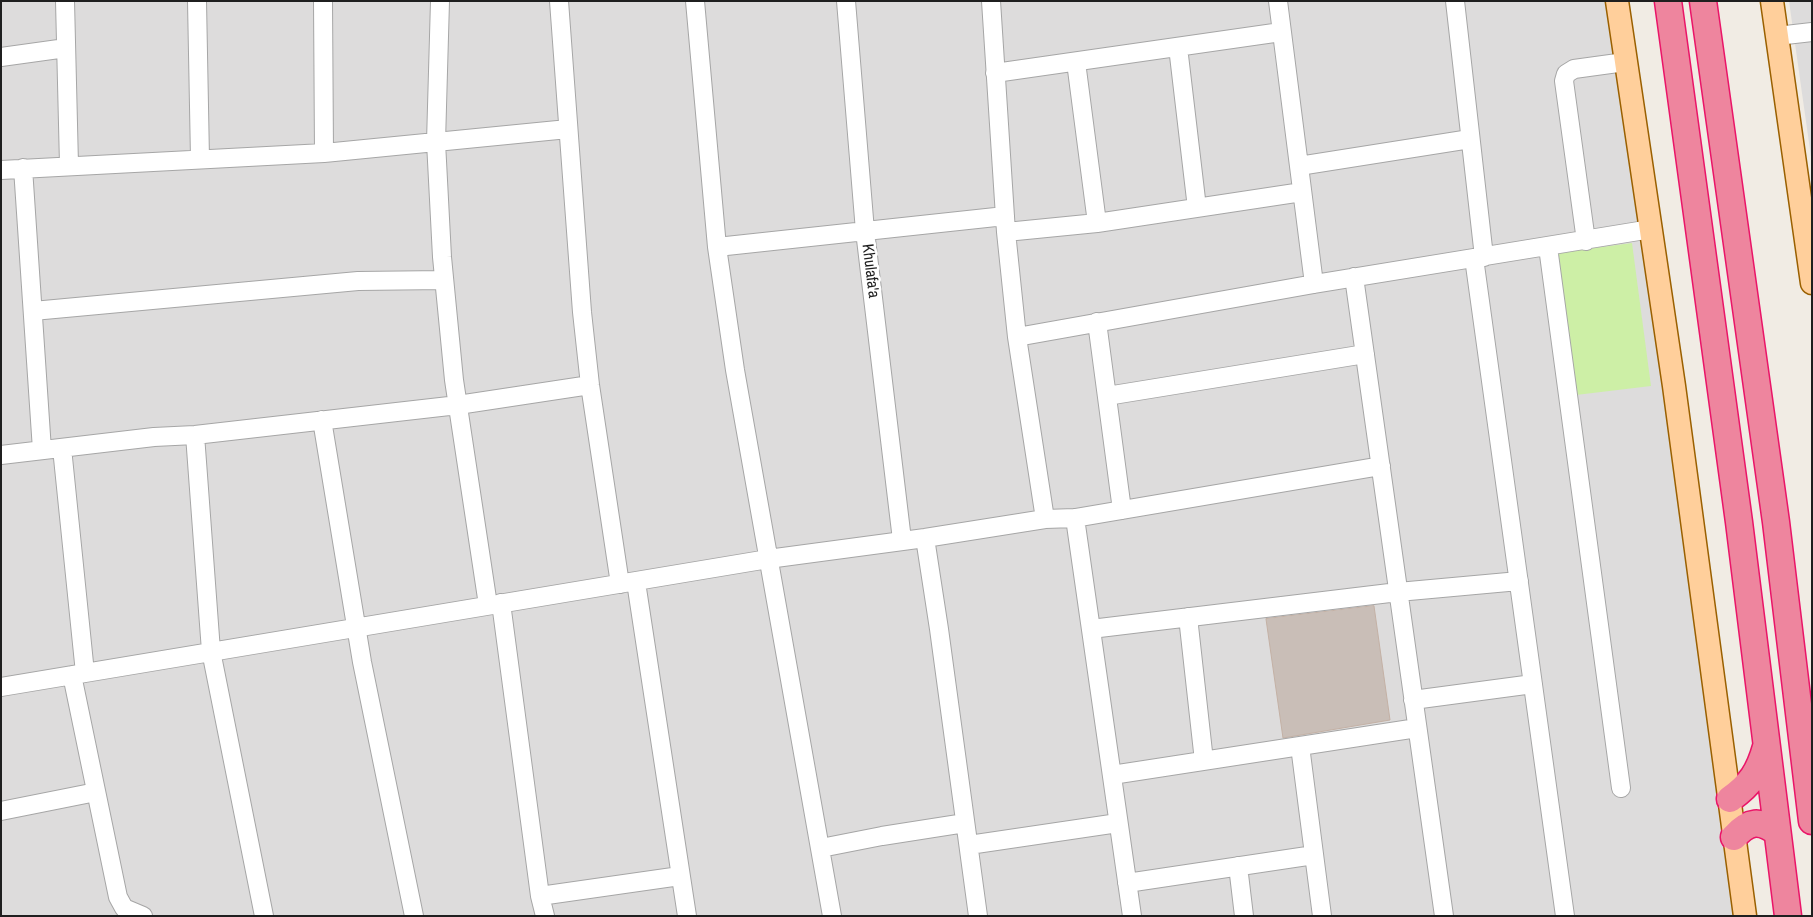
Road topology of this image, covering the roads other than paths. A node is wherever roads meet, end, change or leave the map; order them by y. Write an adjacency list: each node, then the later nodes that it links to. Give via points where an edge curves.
1 (65, 1): 20 (street)
2 (196, 1): 29 (street)
3 (323, 1): 28 (street)
4 (440, 1): 27 (street)
5 (559, 1): 25 (street)
6 (694, 1): 41 (street)
7 (846, 1): 39 (street, Khulafa'a)
8 (991, 1): 24 (street)
9 (1282, 1): 15 (street)
10 (1454, 1): 26 (street)
11 (1617, 1): 23 (main road)
12 (1668, 1): 51 (highway)
13 (1703, 1): 49 (highway)
14 (1772, 1): 18 (main road)
15 (1278, 2): 16 (street)
16 (1281, 32): 19 (street); 31 (street)
17 (1812, 32): 18 (street)
18 (1777, 36): 46 (main road)
19 (1178, 47): 22 (street); 35 (street)
20 (66, 48): 21 (street); 30 (street)
21 (1, 57)
22 (1076, 62): 24 (street); 36 (street)
23 (1625, 62): 38 (main road); 40 (street, via 1574,69 1566,74 1564,81)
24 (995, 74): 37 (street)
25 (568, 129): 27 (street); 54 (street)
26 (1470, 139): 31 (street); 43 (street)
27 (436, 142): 28 (street); 45 (street)
28 (324, 153): 29 (street)
29 (200, 159): 30 (street)
30 (69, 165): 32 (street)
31 (1299, 166): 34 (street)
32 (24, 168): 33 (street); 48 (street)
33 (1, 170)
34 (1302, 192): 35 (street); 47 (street)
35 (1197, 208): 36 (street)
36 (1096, 223): 37 (street)
37 (1005, 224): 39 (street); 52 (street)
38 (1651, 229): 40 (street); 88 (main road)
39 (865, 231): 41 (street); 67 (street, Khulafa'a)
40 (1586, 241): 42 (street)
41 (717, 247): 68 (street)
42 (1548, 247): 43 (street); 86 (street)
43 (1479, 258): 44 (street); 69 (street)
44 (1354, 277): 47 (street); 53 (street)
45 (444, 280): 48 (street, via 350,282); 56 (street)
46 (1812, 283)
47 (1314, 284): 50 (street)
48 (33, 311): 60 (street)
49 (1747, 319): 51 (highway); 90 (highway, via 1776,522)
50 (1097, 322): 52 (street); 55 (street)
51 (1713, 324): 83 (highway)
52 (1017, 337): 65 (street)
53 (1365, 354): 55 (street); 62 (street)
54 (590, 385): 56 (street); 70 (street)
55 (1107, 396): 63 (street)
56 (458, 405): 57 (street); 72 (street)
57 (322, 420): 58 (street); 74 (street)
58 (194, 435): 59 (street); 76 (street)
59 (62, 448): 60 (street); 77 (street)
60 (42, 450): 61 (street)
61 (1, 455)
62 (1381, 466): 63 (street); 71 (street)
63 (1122, 510): 64 (street)
64 (1075, 518): 65 (street); 75 (street)
65 (1045, 519): 66 (street)
66 (925, 538): 67 (street); 91 (street)
67 (902, 540): 68 (street)
68 (768, 559): 70 (street); 96 (street)
69 (1519, 581): 71 (street); 78 (street)
70 (628, 583): 72 (street); 99 (street)
71 (1398, 592): 73 (street); 80 (street)
72 (495, 604): 74 (street); 101 (street)
73 (1188, 617): 75 (street); 84 (street)
74 (357, 628): 76 (street); 104 (street)
75 (1091, 629): 85 (street)
76 (211, 651): 77 (street); 103 (street)
77 (79, 674): 79 (street); 87 (street)
78 (1533, 684): 80 (street); 113 (street)
79 (1, 687)
80 (1414, 700): 81 (street)
81 (1417, 728): 82 (street); 112 (street)
82 (1300, 746): 84 (street); 97 (street)
83 (1766, 746): 88 (highway, via 1760,769 1744,789); 93 (highway)
84 (1204, 761): 85 (street)
85 (1112, 775): 92 (street)
86 (1621, 788)
87 (96, 792): 89 (street); 102 (street, via 118,898 124,908)
88 (1730, 799): 94 (main road)
89 (1, 811)
90 (1812, 821)
91 (965, 823): 95 (street); 96 (street)
92 (1118, 823): 95 (street); 100 (street)
93 (1777, 832): 94 (highway, via 1765,824 1754,824 1743,827); 115 (highway)
94 (1734, 837): 114 (main road)
95 (968, 844): 108 (street)
96 (821, 848): 107 (street)
97 (1314, 855): 98 (street); 111 (street)
98 (1238, 866): 100 (street); 110 (street)
99 (680, 876): 101 (street); 106 (street)
100 (1127, 883): 109 (street)
101 (540, 896): 105 (street)
102 (143, 916)
103 (264, 916)
104 (414, 916)
105 (545, 916)
106 (687, 916)
107 (832, 916)
108 (978, 916)
109 (1132, 916)
110 (1244, 916)
111 (1322, 916)
112 (1444, 916)
113 (1565, 916)
114 (1745, 916)
115 (1788, 916)

